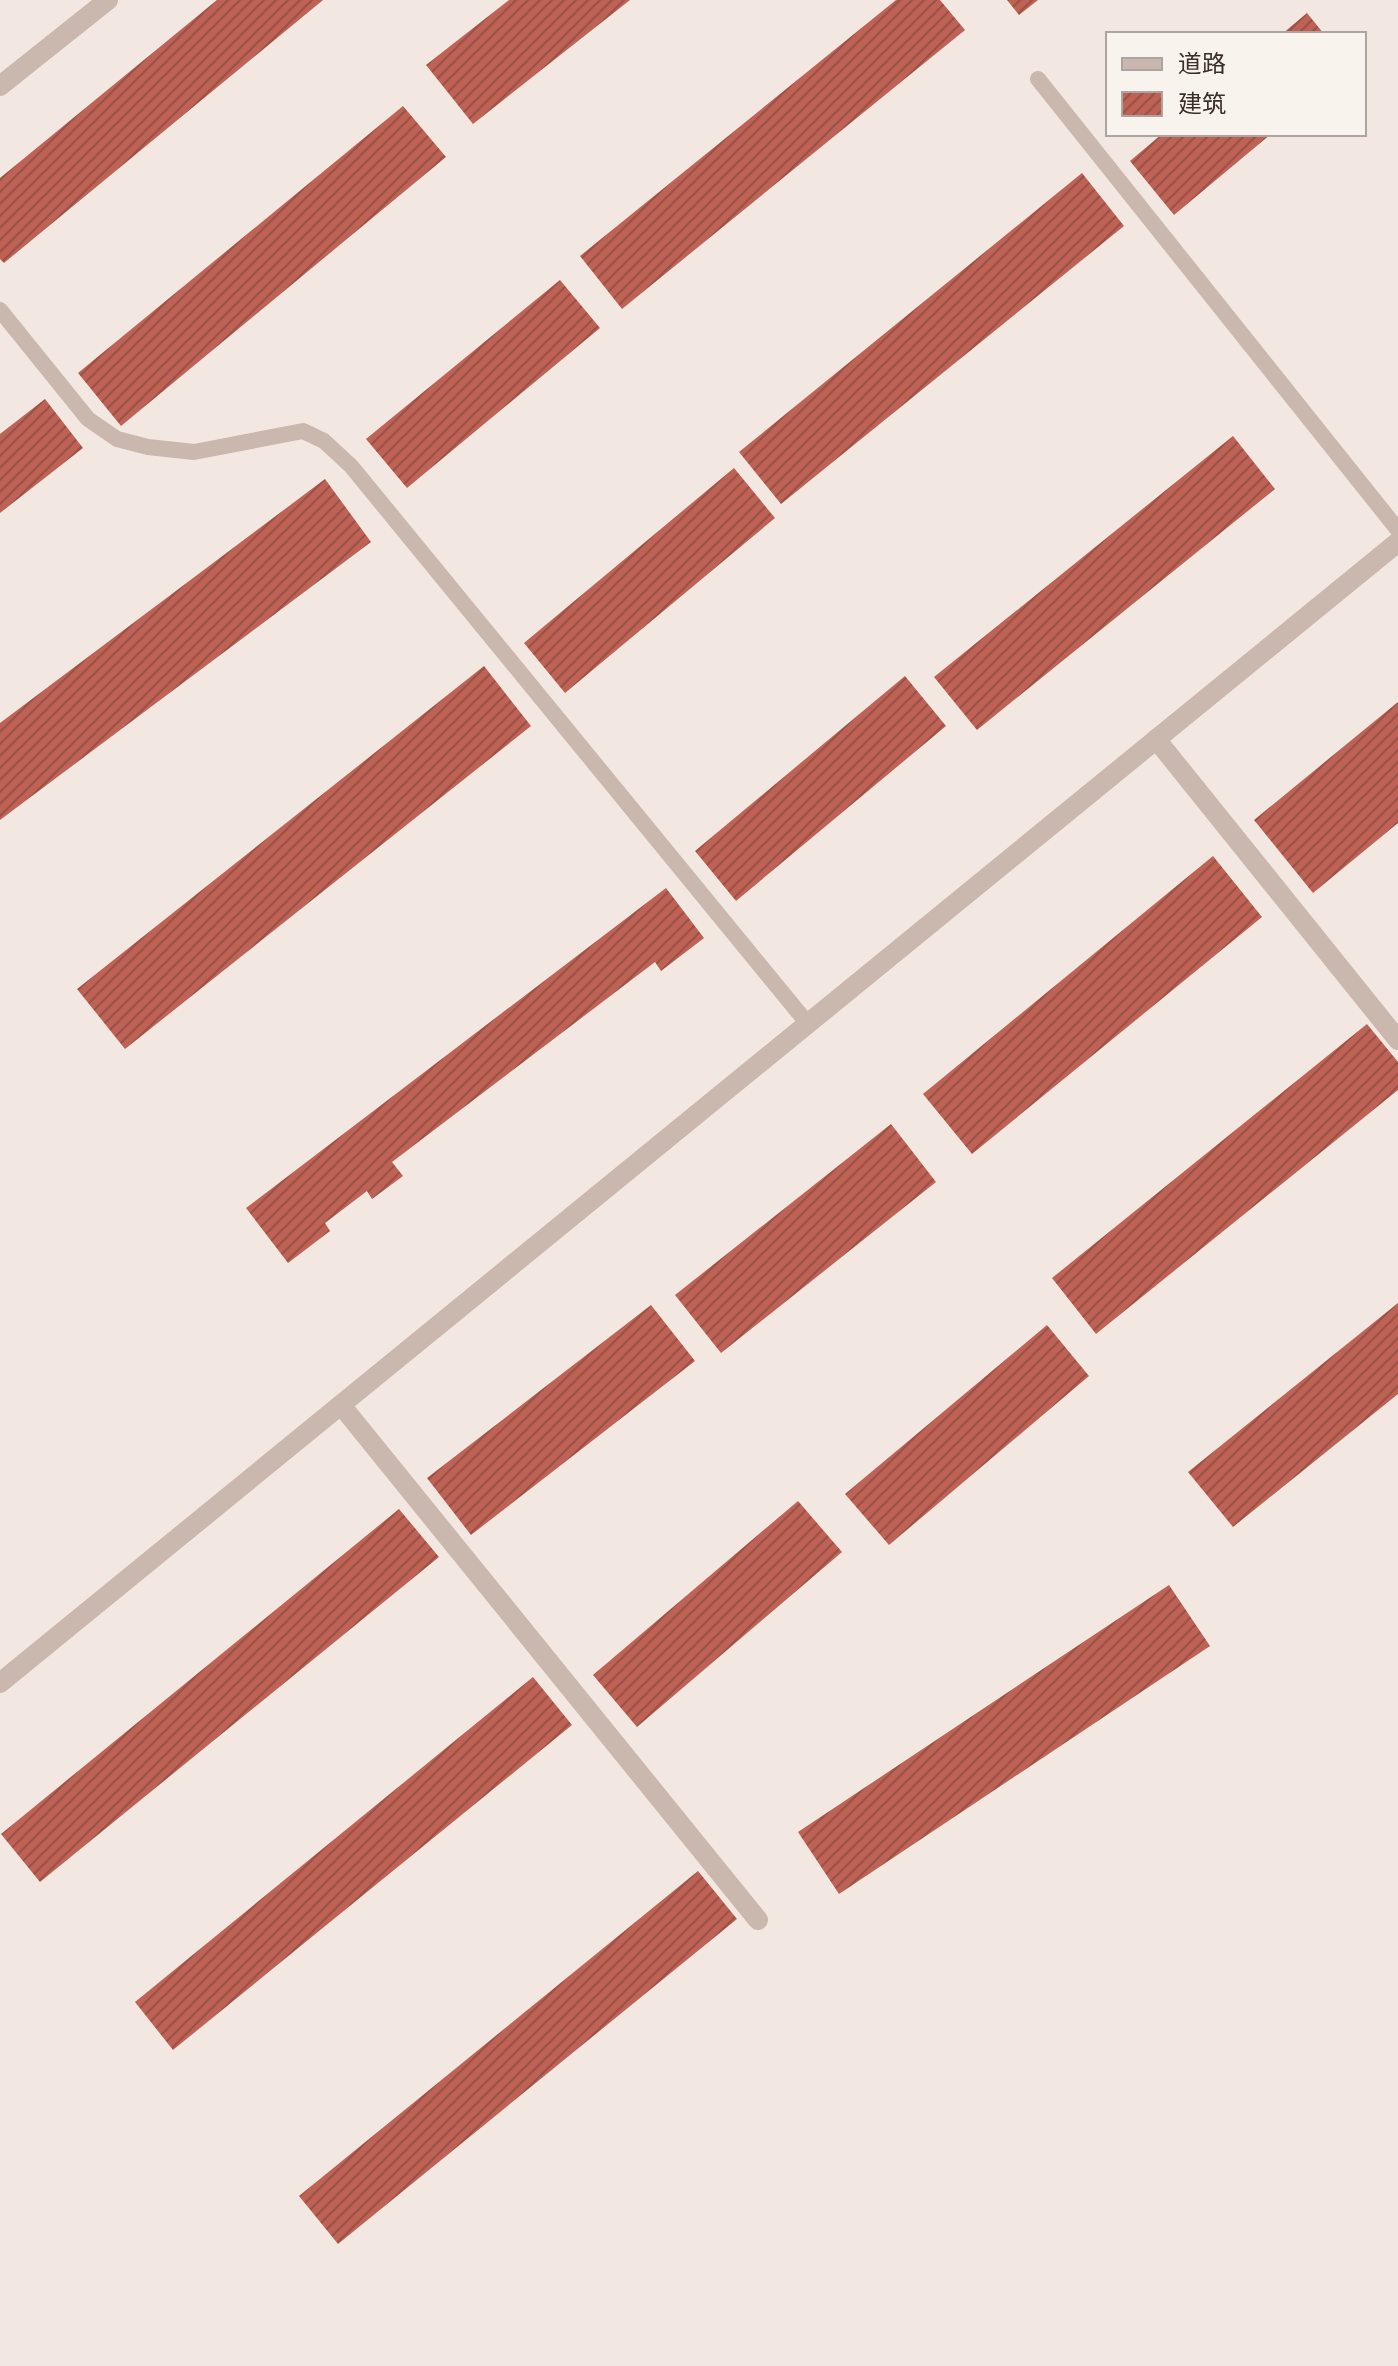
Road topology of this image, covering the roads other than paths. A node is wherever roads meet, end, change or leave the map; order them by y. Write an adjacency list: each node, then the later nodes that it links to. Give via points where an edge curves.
1 (108, 0): 3 (street)
2 (1038, 79): 5 (lane)
3 (0, 86)
4 (0, 310): 8 (lane, via 88,419 117,439 194,452 303,431 324,441 361,478)
5 (1398, 530)
6 (1398, 542): 7 (street)
7 (1156, 739): 8 (street); 9 (street)
8 (808, 1024): 10 (street)
9 (1398, 1040)
10 (341, 1405): 11 (street); 12 (street)
11 (0, 1683)
12 (758, 1920)

